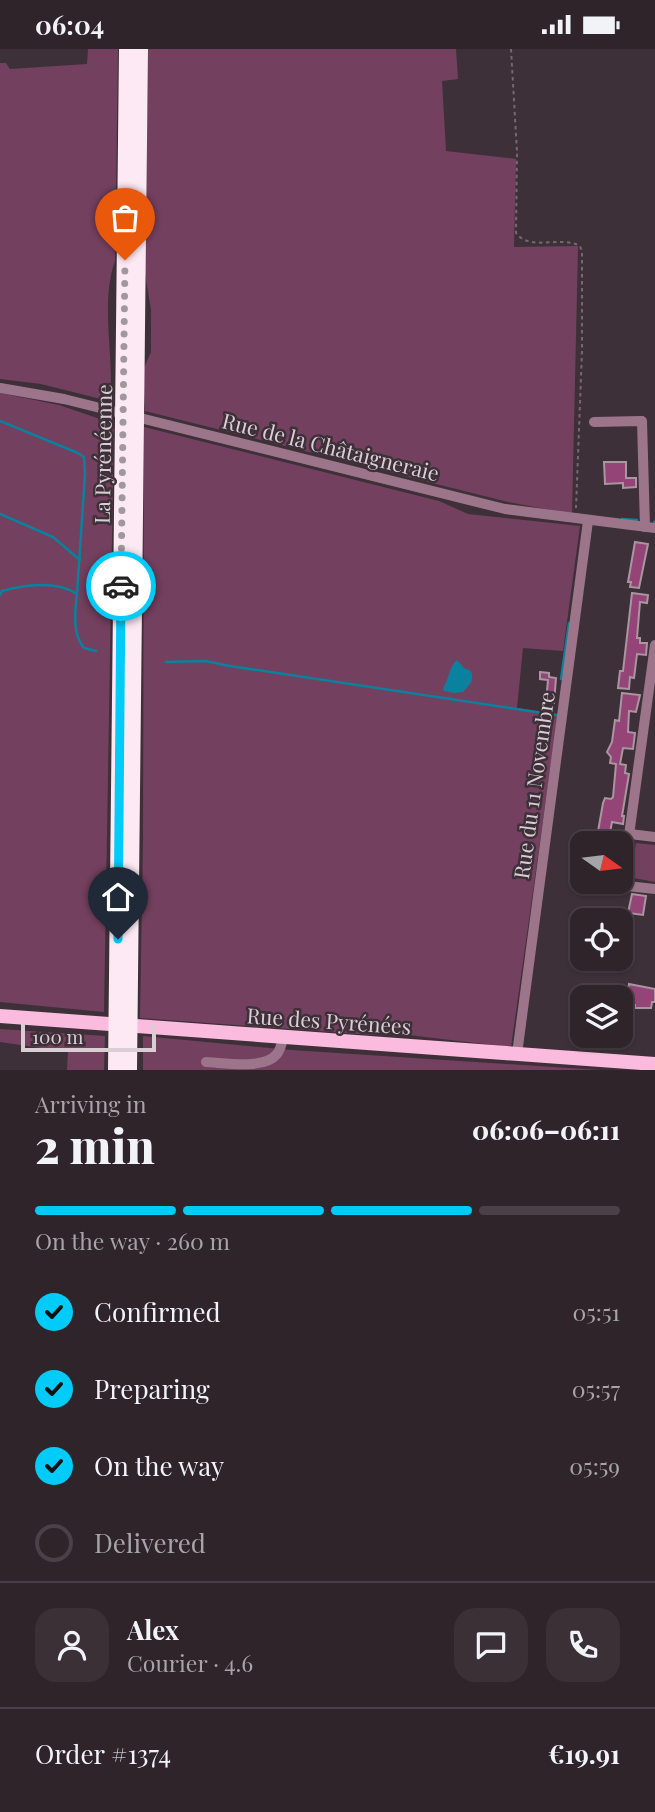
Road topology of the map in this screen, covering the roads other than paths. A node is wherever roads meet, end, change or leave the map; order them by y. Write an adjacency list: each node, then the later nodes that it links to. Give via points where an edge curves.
1 (127, 49): 13 (highway, La Pyrénéenne)
2 (140, 49): 13 (highway, La Pyrénéenne)
3 (0, 388): 5 (street, Rue de la Châtaigneraie, via 38,393 505,509)
4 (593, 422): 6 (street, via 642,421)
5 (582, 520): 6 (street, Rue de la Châtaigneraie); 16 (street, Rue du 11 Novembre)
6 (650, 527)
7 (655, 645): 8 (street)
8 (630, 831)
9 (634, 834): 10 (street)
10 (655, 837)
11 (634, 887): 12 (street)
12 (655, 889)
13 (124, 993): 18 (highway, La Pyrénéenne)
14 (0, 1016): 15 (main road, Rue des Pyrénées)
15 (283, 1038): 16 (main road, Rue des Pyrénées); 17 (street, via 278,1053 268,1061)
16 (517, 1054): 19 (main road, Rue des Pyrénées)
17 (206, 1062)
18 (123, 1064)
19 (655, 1064)

